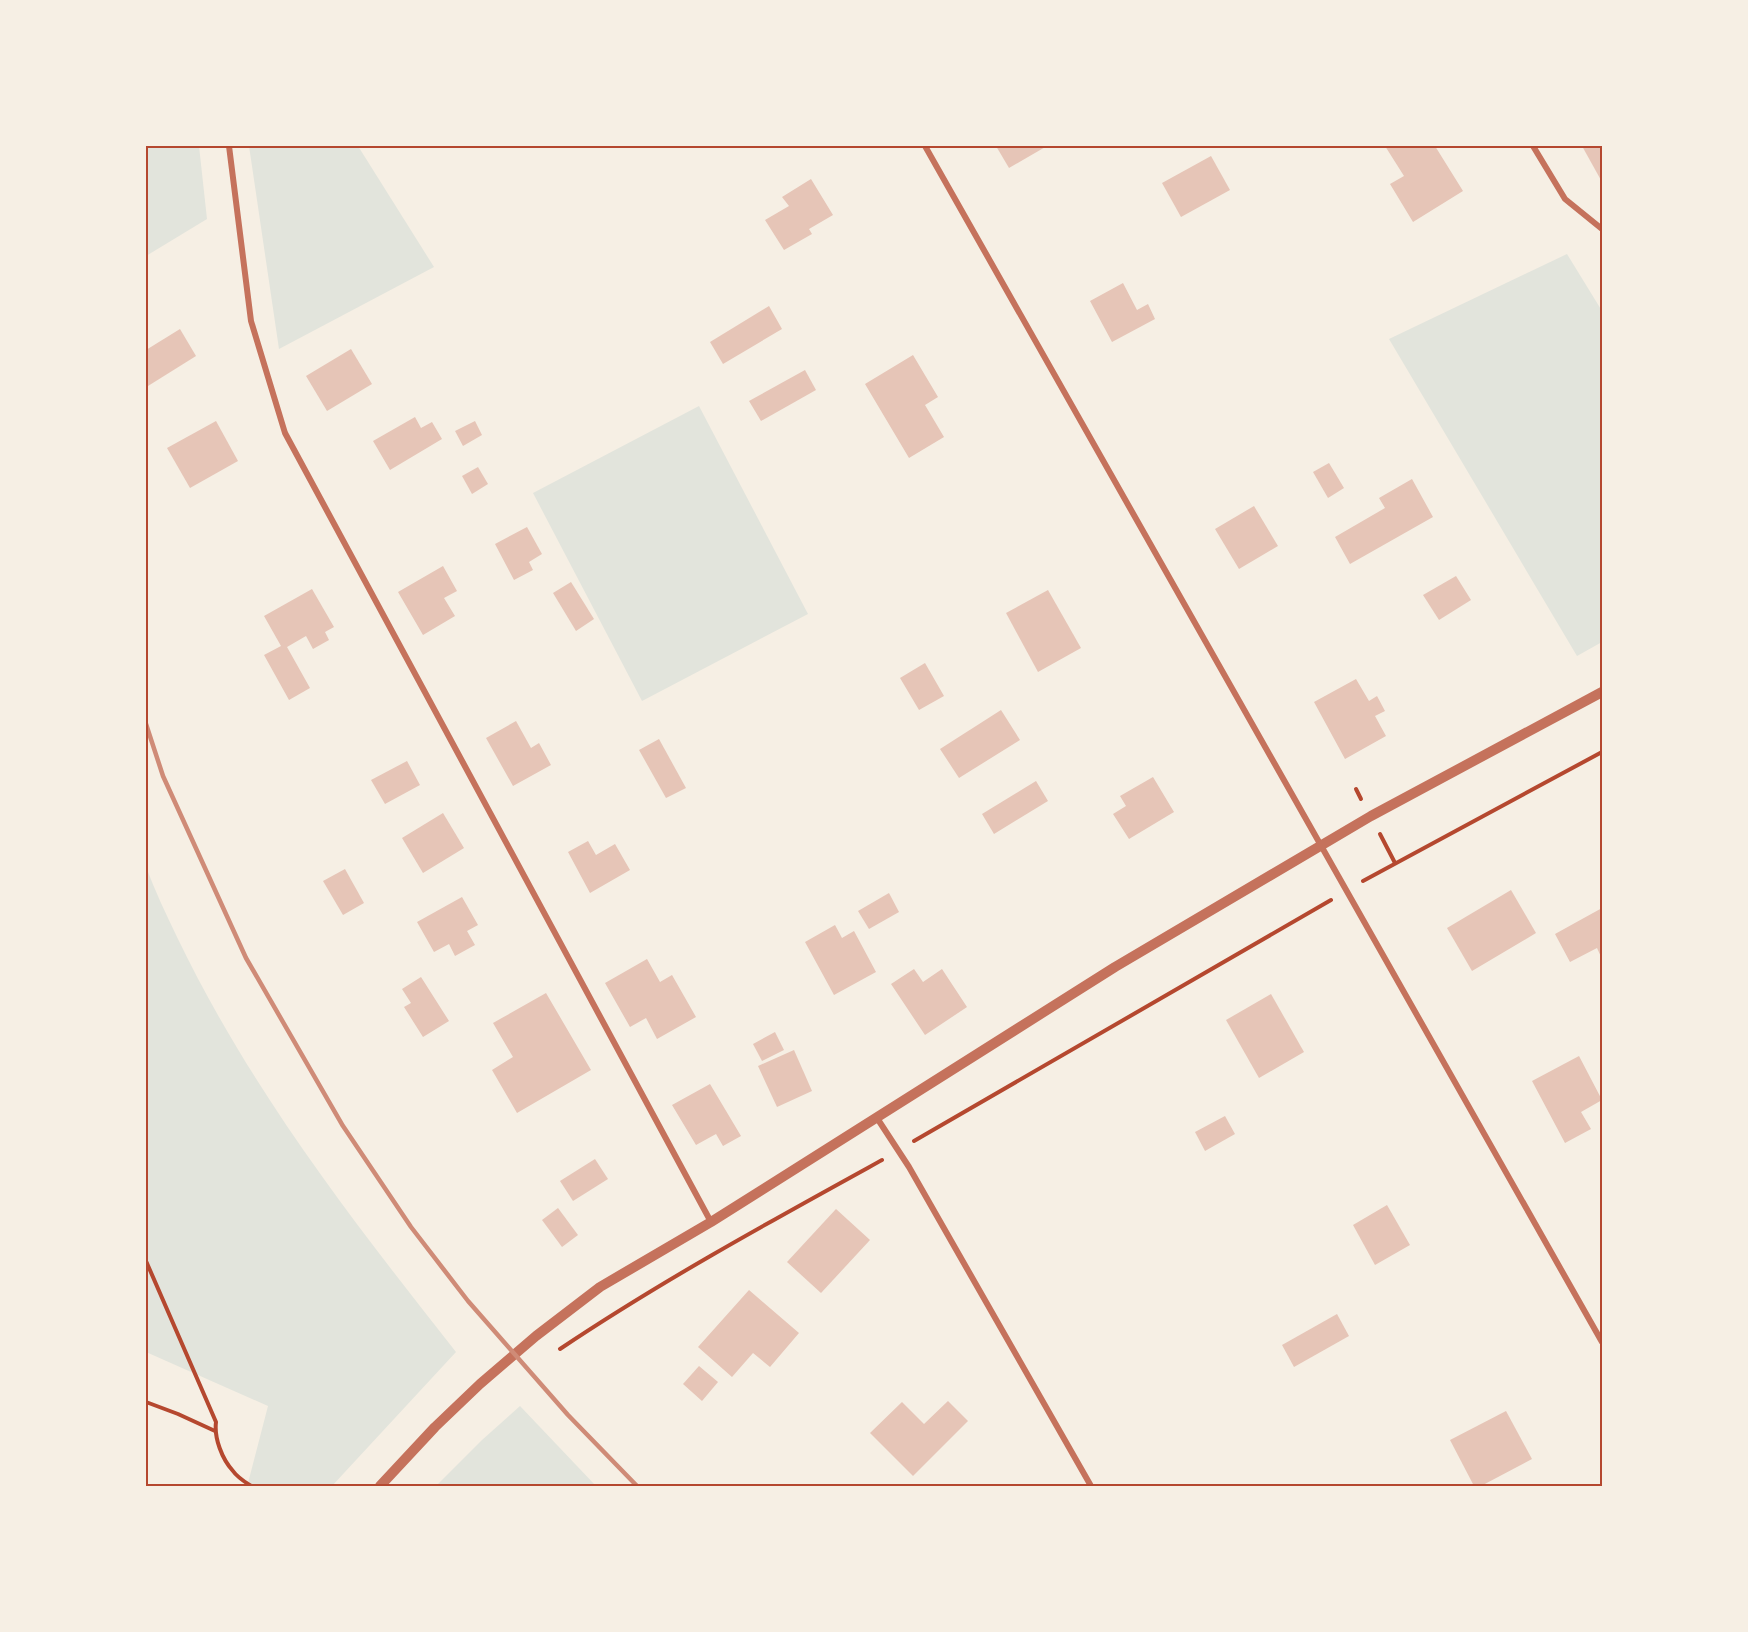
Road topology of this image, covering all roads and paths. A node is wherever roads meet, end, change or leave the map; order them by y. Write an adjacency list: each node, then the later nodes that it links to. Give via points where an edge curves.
1 (229, 146): 12 (street, via 251,321 285,434)
2 (925, 146): 7 (street)
3 (1533, 146): 4 (street, via 1565,199)
4 (1602, 229)
5 (1602, 692): 7 (street)
6 (1602, 752): 8 (path)
7 (1321, 846): 10 (street, via 1115,967); 14 (street)
8 (1362, 882)
9 (1335, 898): 11 (path)
10 (877, 1118): 11 (street); 12 (street)
11 (898, 1151): 15 (path, via 746,1234); 20 (street)
12 (711, 1222): 19 (street, via 600,1287 536,1336 435,1427)
13 (146, 1261): 17 (path, via 216,1422)
14 (1602, 1342)
15 (557, 1351)
16 (146, 1402): 17 (path)
17 (215, 1431): 18 (path, via 233,1472)
18 (251, 1486)
19 (380, 1486)
20 (1091, 1486)

